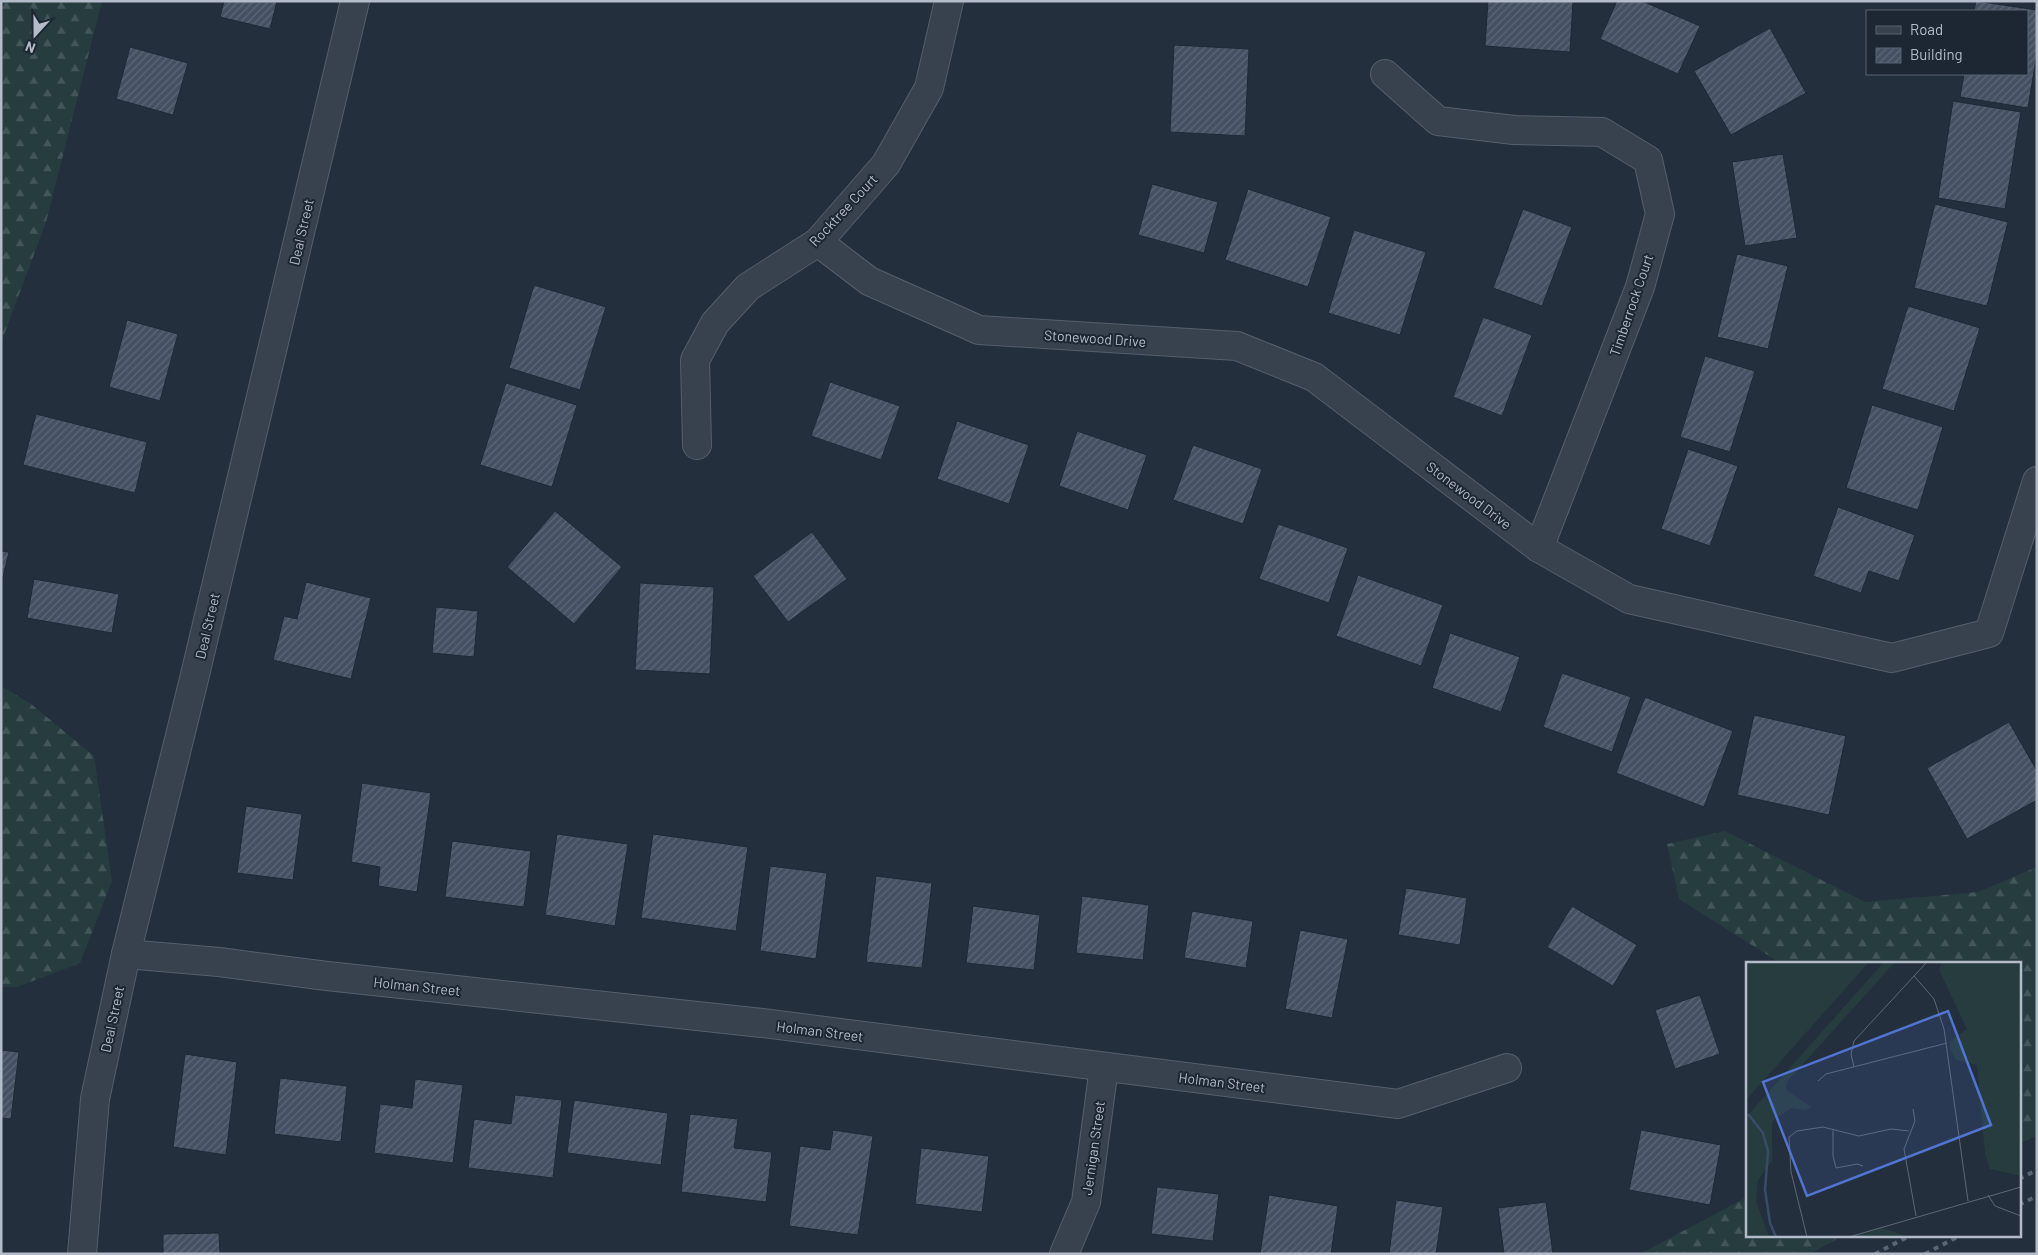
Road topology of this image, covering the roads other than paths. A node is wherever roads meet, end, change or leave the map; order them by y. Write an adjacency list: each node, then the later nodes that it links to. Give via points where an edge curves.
1 (355, 1): 8 (street, Deal Street)
2 (949, 1): 4 (street, Rocktree Court, via 929,88 886,164)
3 (1385, 74): 7 (street, Timberrock Court, via 1438,121 1514,130 1602,132 1648,160 1660,214 1640,287)
4 (818, 242): 5 (street, Rocktree Court, via 748,287 715,323 695,360); 7 (street, Stonewood Drive, via 869,281 979,330 1237,346 1314,377)
5 (697, 445)
6 (2037, 480): 7 (street, Stonewood Drive, via 1988,633 1892,658 1629,599)
7 (1538, 548)
8 (126, 954): 9 (street, Holman Street, via 762,1024); 11 (street, Deal Street, via 95,1099)
9 (1104, 1067): 10 (street, Holman Street, via 1398,1104); 12 (street, Jernigan Street, via 1086,1202)
10 (1507, 1068)
11 (82, 1254)
12 (1064, 1254)

